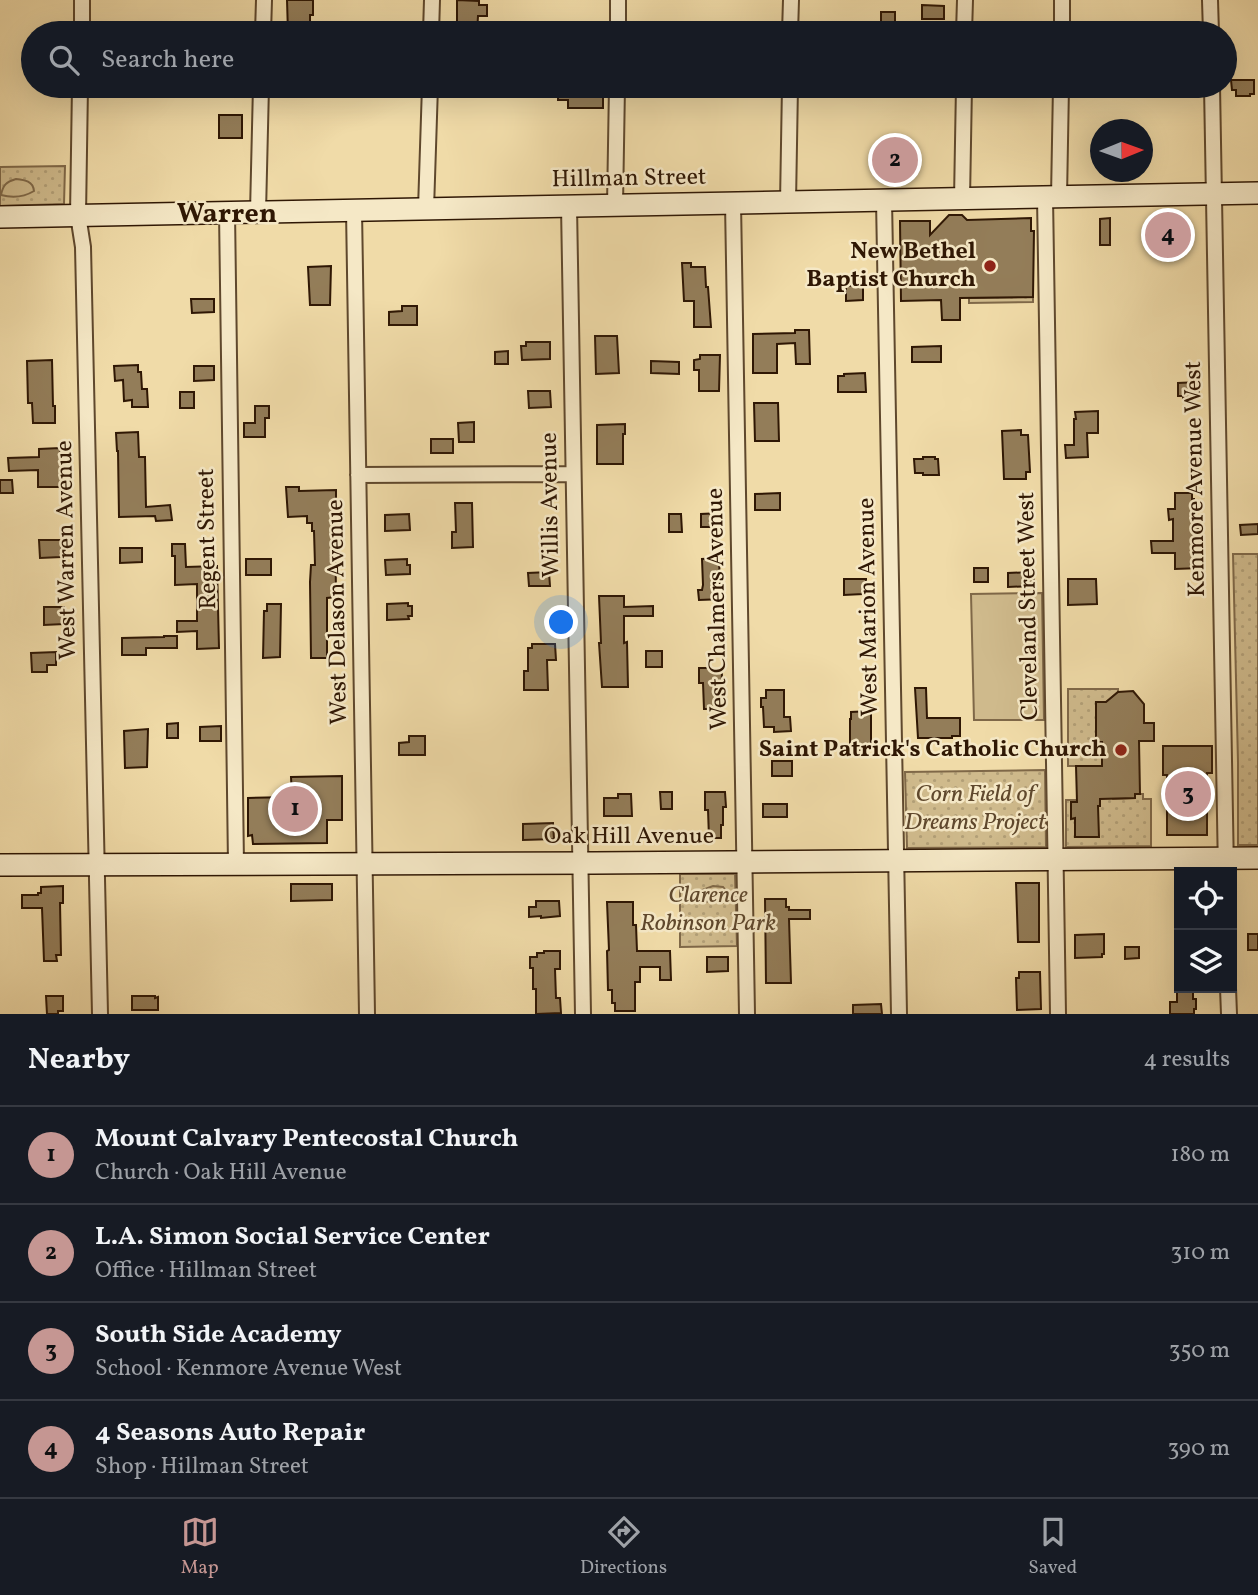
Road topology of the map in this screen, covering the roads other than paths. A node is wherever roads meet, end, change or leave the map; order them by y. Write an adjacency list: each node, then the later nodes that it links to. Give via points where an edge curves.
1 (82, 0): 9 (street)
2 (264, 0): 10 (street)
3 (432, 0): 11 (street)
4 (618, 0): 12 (street)
5 (791, 0): 13 (street)
6 (965, 0): 14 (street)
7 (1062, 0): 15 (street)
8 (1210, 0): 16 (street)
9 (82, 21)
10 (263, 21)
11 (431, 21)
12 (618, 21)
13 (790, 21)
14 (964, 21)
15 (1062, 21)
16 (1211, 21)
17 (80, 98): 38 (street, West Warren Avenue)
18 (261, 98): 37 (street)
19 (430, 98): 34 (street)
20 (617, 98): 32 (street)
21 (790, 98): 30 (street)
22 (964, 98): 28 (street)
23 (1060, 98): 27 (street, Cleveland Street West)
24 (1212, 98): 26 (street, Kenmore Avenue West)
25 (1258, 193): 26 (street, Hillman Street)
26 (1214, 194): 27 (street, Hillman Street); 51 (street, Kenmore Avenue West)
27 (1052, 197): 28 (street, Hillman Street); 43 (street, Cleveland Street West)
28 (962, 199): 29 (street, Hillman Street)
29 (884, 200): 30 (street, Hillman Street); 44 (street, West Marion Avenue)
30 (788, 202): 31 (street, Hillman Street)
31 (733, 203): 32 (street, Hillman Street); 45 (street, West Chalmers Avenue)
32 (615, 205): 33 (street, Hillman Street)
33 (569, 206): 34 (street, Hillman Street); 40 (street, Willis Avenue)
34 (426, 209): 35 (street, Hillman Street)
35 (354, 210): 37 (street, Hillman Street); 41 (street, West Delason Avenue)
36 (227, 212): 37 (street, Hillman Street); 38 (street, Hillman Street); 47 (street, Regent Street)
37 (258, 212)
38 (78, 215): 39 (street, Hillman Street); 50 (street, West Warren Avenue, via 83,247)
39 (0, 217)
40 (573, 474): 41 (street); 46 (street, Willis Avenue)
41 (358, 475): 48 (street, West Delason Avenue)
42 (1258, 858): 51 (street, Oak Hill Avenue)
43 (1055, 859): 44 (street, Oak Hill Avenue); 51 (street, Oak Hill Avenue); 58 (street, Cleveland Street West)
44 (895, 860): 45 (street, Oak Hill Avenue); 57 (street, West Marion Avenue)
45 (745, 862): 46 (street, Oak Hill Avenue); 56 (street, West Chalmers Avenue)
46 (581, 863): 48 (street, Oak Hill Avenue); 55 (street, Willis Avenue)
47 (236, 864): 48 (street, Oak Hill Avenue); 50 (street, Oak Hill Avenue)
48 (365, 864): 54 (street, West Delason Avenue)
49 (0, 865): 50 (street, Oak Hill Avenue)
50 (97, 865): 53 (street, West Warren Avenue)
51 (1226, 865)
52 (1228, 993): 59 (street)
53 (100, 1014)
54 (367, 1014)
55 (583, 1014)
56 (747, 1014)
57 (900, 1014)
58 (1058, 1014)
59 (1229, 1014)

